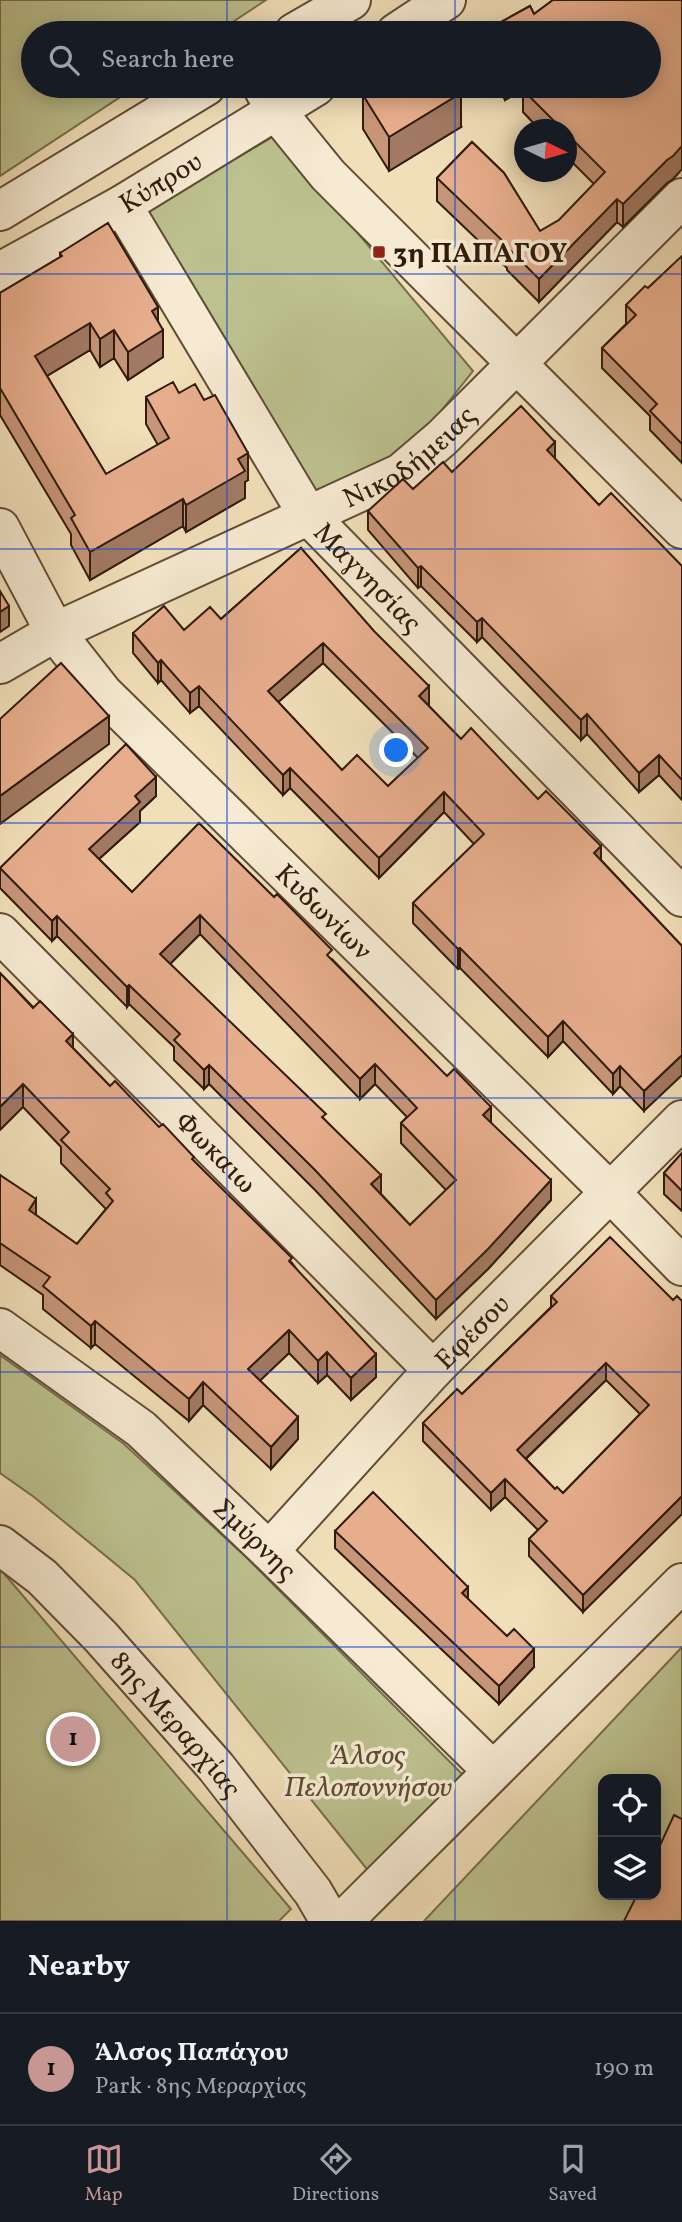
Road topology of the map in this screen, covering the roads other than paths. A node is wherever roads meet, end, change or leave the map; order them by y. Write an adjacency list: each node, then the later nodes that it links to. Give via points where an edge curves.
1 (351, 0): 3 (street)
2 (446, 0): 4 (street)
3 (315, 21)
4 (414, 21)
5 (186, 98): 9 (street, Κύπρου)
6 (269, 98): 8 (street, Κύπρου); 11 (street, via 328,175)
7 (682, 198): 11 (street, Νικοδήμειας)
8 (122, 205): 10 (street, Κύπρου); 12 (street, Μαγνησίας)
9 (0, 211)
10 (0, 272)
11 (518, 364): 12 (street, Νικοδήμειας, via 401,473); 14 (street)
12 (307, 515): 15 (street, Νικοδήμειας); 17 (street, Μαγνησίας)
13 (0, 528): 15 (street, Κυδωνίων)
14 (682, 530)
15 (55, 632): 16 (street, Νικοδήμειας); 20 (street, Κυδωνίων, via 103,693)
16 (0, 664)
17 (682, 897)
18 (0, 933): 23 (street, Φωκαιω)
19 (682, 1120): 20 (street, Εφέσου)
20 (611, 1193): 21 (street, Κυδωνίων); 23 (street, Εφέσου)
21 (682, 1266)
22 (0, 1328): 25 (street, Σμύρνης, via 141,1429)
23 (433, 1370): 25 (street, Εφέσου)
24 (0, 1545): 28 (street, 8ης Μεραρχίας, via 42,1577 101,1637 207,1757 313,1892)
25 (269, 1551): 27 (street, Σμύρνης)
26 (682, 1583): 27 (street)
27 (493, 1771): 29 (street)
28 (330, 1921)
29 (343, 1921)

